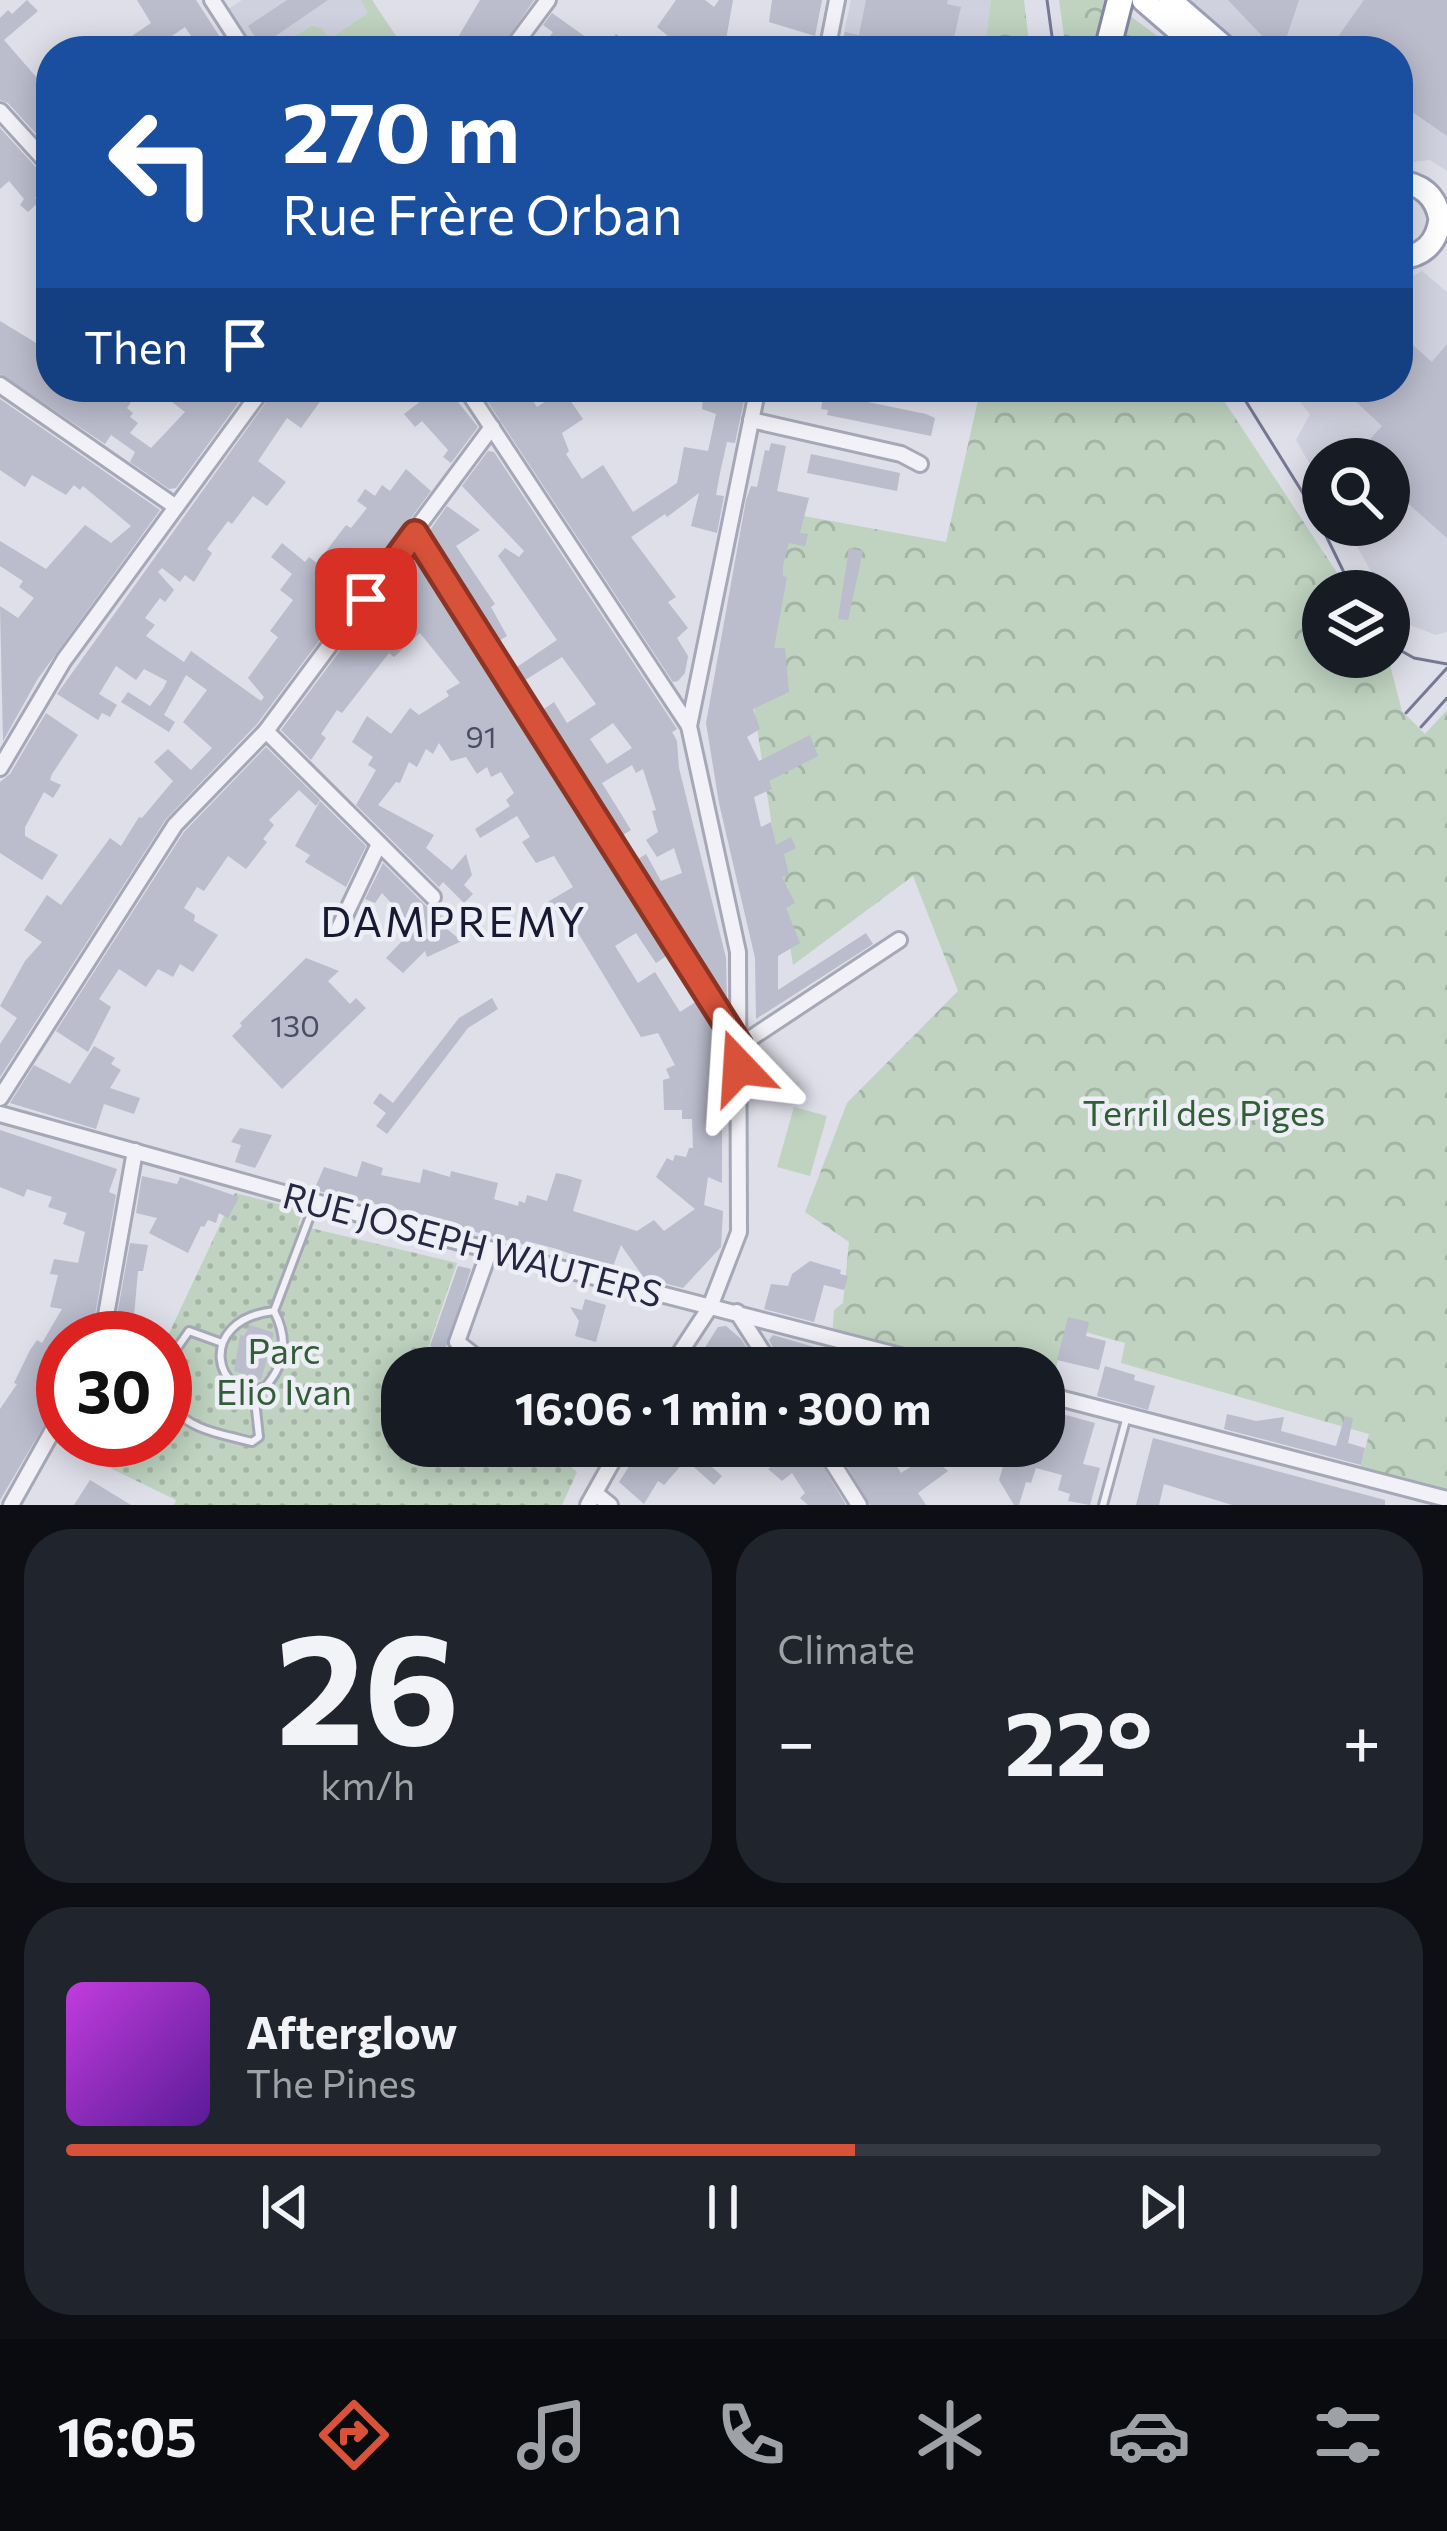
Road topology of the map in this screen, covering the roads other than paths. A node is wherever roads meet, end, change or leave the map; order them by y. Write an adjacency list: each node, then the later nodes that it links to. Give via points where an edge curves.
1 (212, 0): 7 (street)
2 (548, 0): 8 (street)
3 (837, 0): 9 (street)
4 (1120, 0): 10 (highway)
5 (1143, 0): 11 (main road)
6 (1170, 0): 12 (main road)
7 (235, 36)
8 (521, 36)
9 (829, 36)
10 (1111, 36)
11 (1185, 36)
12 (1212, 36)
13 (0, 111): 14 (street)
14 (36, 151)
15 (1413, 185): 16 (main road, via 1435,201)
16 (1439, 252)
17 (0, 385): 24 (street)
18 (249, 402): 24 (street)
19 (475, 402): 22 (street)
20 (755, 402): 21 (street)
21 (751, 420): 23 (street); 26 (street)
22 (492, 427): 25 (street); 26 (street)
23 (920, 464)
24 (176, 507): 28 (street, via 64,660)
25 (415, 533): 27 (street); 33 (street)
26 (689, 726): 33 (street, via 738,952)
27 (266, 731): 29 (street); 34 (street, via 175,825)
28 (0, 768)
29 (380, 844): 30 (street); 31 (street)
30 (433, 897)
31 (339, 928)
32 (899, 940): 33 (street)
33 (740, 1046): 39 (street, via 739,1232)
34 (0, 1098)
35 (0, 1114): 36 (street, RUE JOSEPH WAUTERS)
36 (135, 1151): 37 (street, RUE JOSEPH WAUTERS); 40 (street)
37 (316, 1200): 38 (street, RUE JOSEPH WAUTERS); 41 (lane)
38 (490, 1250): 39 (street, RUE JOSEPH WAUTERS); 45 (street, via 457,1342)
39 (710, 1307): 42 (street, RUE JOSEPH WAUTERS); 46 (street)
40 (107, 1311)
41 (274, 1311): 44 (lane, via 244,1317); 49 (lane, via 284,1350 274,1378)
42 (736, 1312): 47 (street); 48 (street, RUE JOSEPH WAUTERS)
43 (192, 1332): 44 (lane)
44 (222, 1343): 49 (lane, via 231,1381)
45 (463, 1347)
46 (684, 1347)
47 (759, 1347)
48 (868, 1347)
49 (254, 1391): 52 (lane, via 260,1429 252,1442)
50 (1065, 1400): 51 (street)
51 (1127, 1416): 57 (street); 61 (lane)
52 (192, 1423)
53 (36, 1459): 58 (street)
54 (609, 1467): 56 (street)
55 (835, 1467): 60 (street)
56 (591, 1499): 59 (street)
57 (1447, 1499)
58 (10, 1505)
59 (610, 1505)
60 (859, 1505)
61 (1103, 1505)

